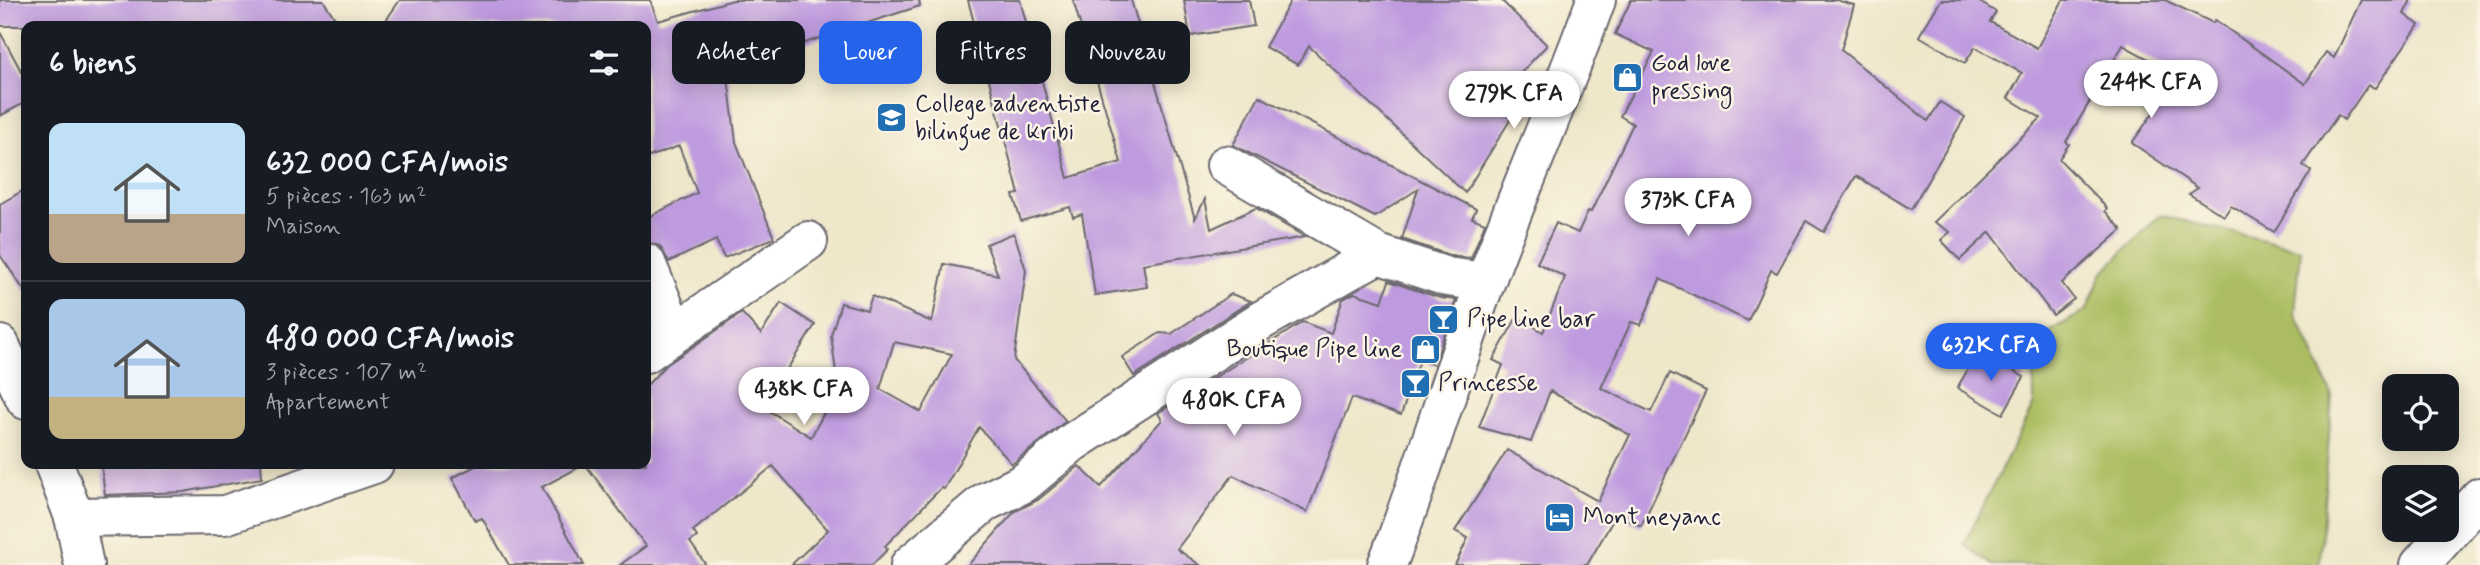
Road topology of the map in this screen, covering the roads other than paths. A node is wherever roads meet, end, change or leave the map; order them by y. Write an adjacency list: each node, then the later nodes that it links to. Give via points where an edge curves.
1 (1596, 0): 5 (street)
2 (1226, 165): 4 (street)
3 (808, 241): 7 (street)
4 (1378, 254): 5 (street, via 1447,277); 15 (street, via 1262,320 1073,442 1024,483 985,502)
5 (1485, 282): 16 (street)
6 (651, 292): 7 (street)
7 (660, 343)
8 (0, 345): 9 (street)
9 (21, 389)
10 (56, 469): 13 (street)
11 (359, 469): 13 (street, via 225,515)
12 (2480, 497): 17 (street)
13 (74, 517): 14 (street)
14 (84, 565)
15 (910, 565)
16 (1387, 565)
17 (2420, 565)

